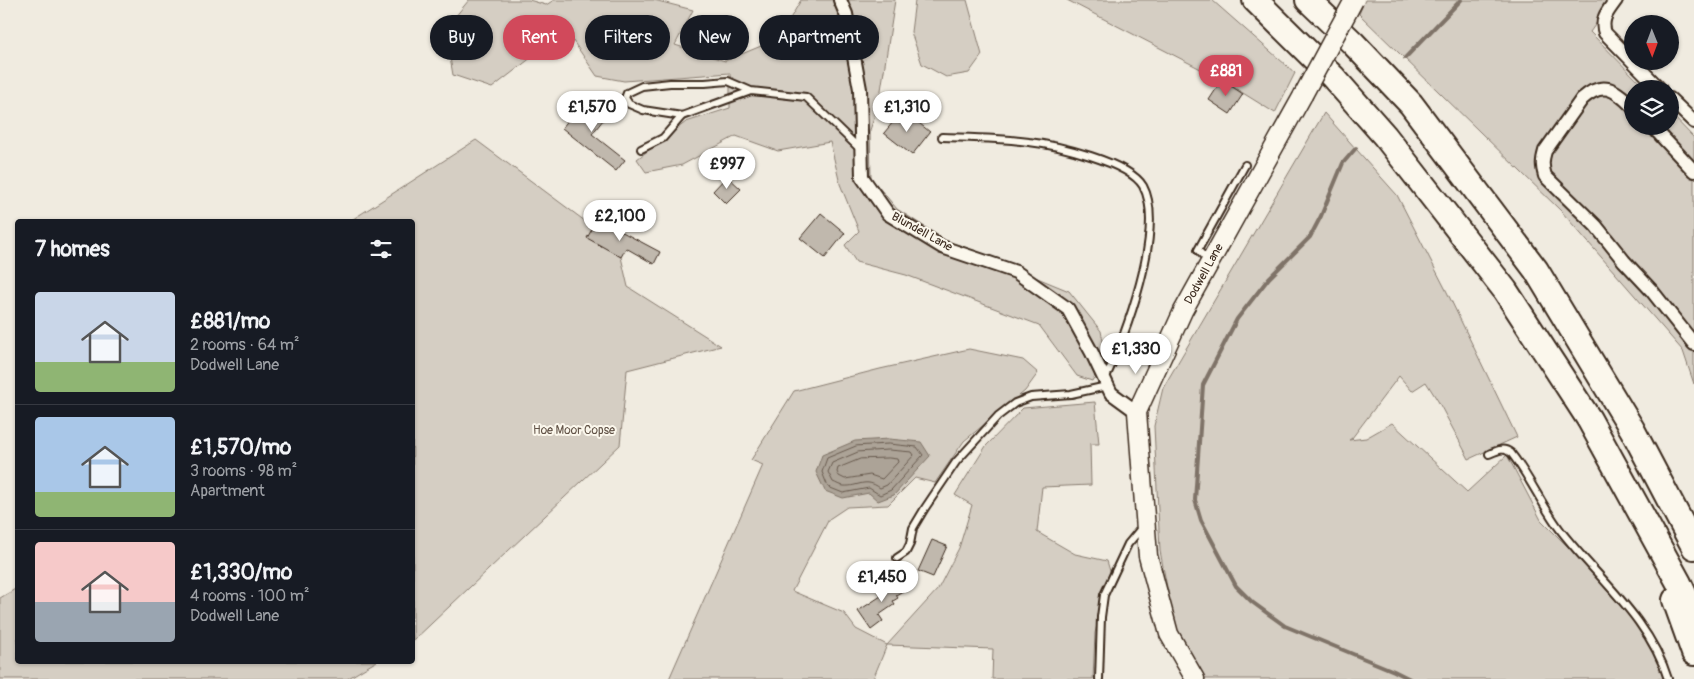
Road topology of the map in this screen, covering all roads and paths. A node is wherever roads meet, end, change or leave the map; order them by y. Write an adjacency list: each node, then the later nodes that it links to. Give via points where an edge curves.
1 (840, 0): 15 (street, Blundell Lane, via 846,14 860,89)
2 (1255, 0): 24 (highway, via 1333,77 1384,136 1505,290 1590,419)
3 (1308, 0): 25 (highway, via 1411,104 1536,270 1632,429)
4 (1354, 0): 18 (street, Dodwell Lane, bridge)
5 (1616, 0): 6 (street, via 1603,20 1605,32)
6 (1651, 80)
7 (752, 91): 10 (lane); 10 (lane, via 728,81 670,83 642,86 627,93 625,98 629,104 642,110); 15 (lane, via 806,97)
8 (1624, 98): 19 (street, via 1609,88 1590,92 1582,99 1545,151 1543,170 1545,176 1596,226)
9 (1679, 108): 11 (street)
10 (682, 116): 14 (lane, via 663,138)
11 (1694, 122)
12 (1660, 135): 17 (street)
13 (942, 137): 20 (lane, via 1029,142 1067,150 1126,170 1142,186 1151,212 1144,266)
14 (641, 149)
15 (862, 151): 20 (street, Blundell Lane, via 862,177 888,214 942,246 1016,272 1068,309)
16 (1245, 165): 18 (lane, via 1198,250)
17 (1694, 171)
18 (1210, 264): 21 (street, Dodwell Lane, via 1183,311)
19 (1694, 344)
20 (1106, 383): 21 (street, Blundell Lane, via 1111,393); 26 (lane, via 1090,391 1031,398 1015,403 998,416 956,462 913,528 906,552)
21 (1137, 412): 23 (street, Dodwell Lane)
22 (1489, 454): 31 (lane, via 1500,449 1511,453 1559,528 1648,634 1662,659)
23 (1146, 523): 29 (lane, via 1128,544 1104,595); 30 (street, Dodwell Lane, via 1148,556 1169,634)
24 (1652, 535): 27 (highway); 28 (highway)
25 (1691, 540)
26 (897, 558)
27 (1694, 615)
28 (1694, 653)
29 (1099, 679)
30 (1195, 679)
31 (1668, 679)

